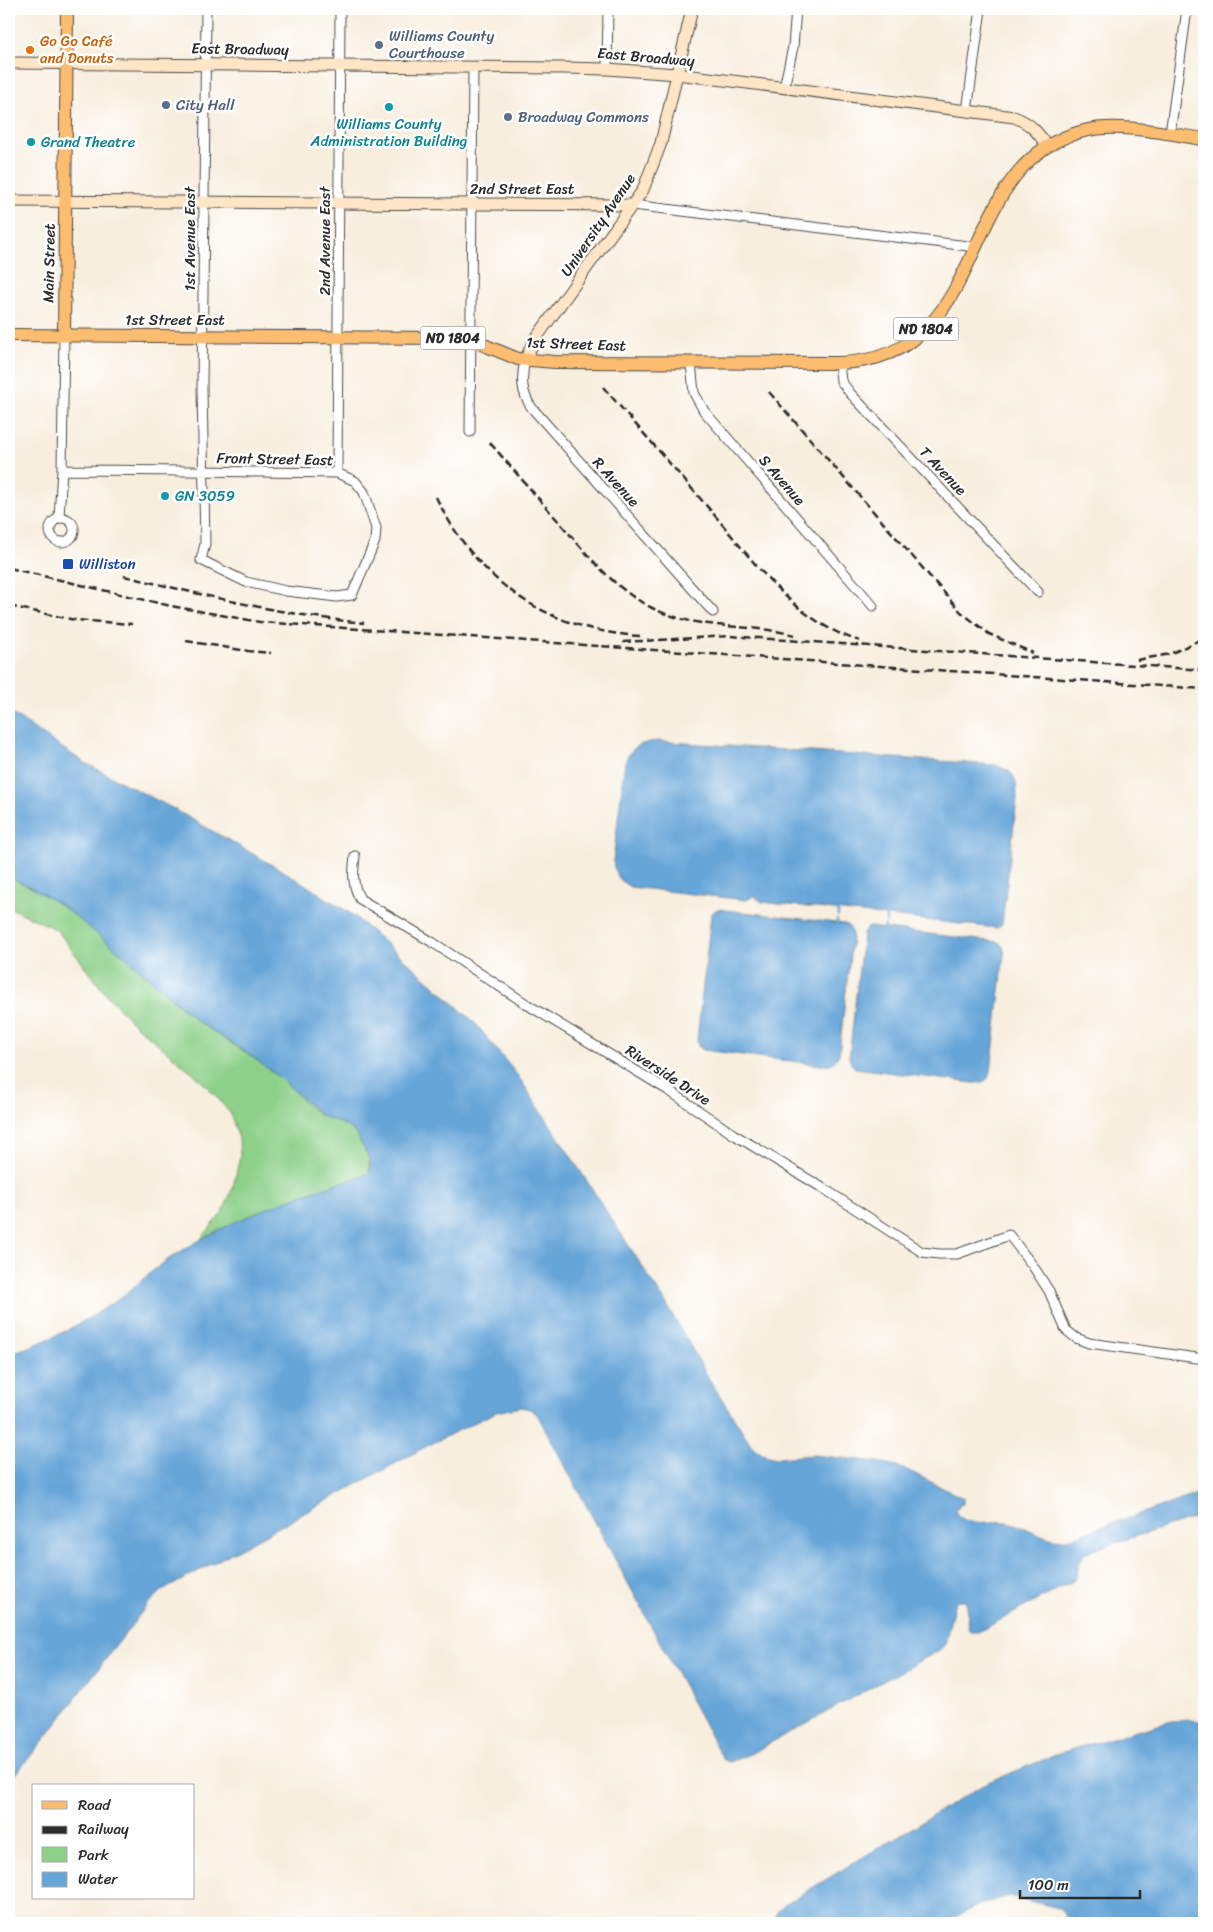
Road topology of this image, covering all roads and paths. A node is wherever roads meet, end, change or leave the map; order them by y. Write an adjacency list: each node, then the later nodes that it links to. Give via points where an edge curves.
1 (67, 9): 10 (main road, Main Street)
2 (206, 9): 11 (street, 1st Avenue East)
3 (340, 9): 12 (street, 2nd Avenue East)
4 (608, 9): 14 (street)
5 (692, 9): 15 (main road, University Avenue)
6 (796, 9): 16 (street, via 793,48)
7 (981, 9): 17 (street)
8 (1187, 9): 18 (street)
9 (9, 63): 10 (main road, East Broadway)
10 (67, 63): 11 (main road, East Broadway); 22 (main road, Main Street)
11 (206, 65): 12 (main road, East Broadway); 23 (street, 1st Avenue East)
12 (340, 66): 13 (main road, East Broadway); 24 (street, 2nd Avenue East)
13 (474, 67): 14 (main road, East Broadway); 25 (street)
14 (607, 69): 15 (main road, East Broadway)
15 (677, 74): 16 (main road, East Broadway); 26 (main road, University Avenue, via 656,158 643,190)
16 (784, 88): 17 (main road, East Broadway)
17 (967, 111): 20 (main road, East Broadway, via 1021,120 1033,128)
18 (1170, 134): 19 (main road, ND 1804); 20 (main road, ND 1804, via 1100,128 1071,134)
19 (1204, 139)
20 (1047, 146): 27 (main road, ND 1804, via 1026,162 1010,181)
21 (9, 201): 22 (main road, 2nd Street East)
22 (66, 202): 23 (main road, 2nd Street East); 29 (main road, Main Street)
23 (204, 203): 24 (main road, 2nd Street East); 30 (street, 1st Avenue East)
24 (339, 204): 25 (main road, 2nd Street East); 31 (street, 2nd Avenue East)
25 (472, 204): 26 (main road, 2nd Street East); 32 (street)
26 (633, 204): 27 (street, 2nd Street East); 33 (main road, University Avenue, via 534,341)
27 (976, 248): 35 (main road, 1st Street East / ND 1804, via 944,308 925,331 892,353 867,361)
28 (9, 335): 29 (main road, 1st Street East)
29 (64, 335): 30 (main road, 1st Street East / ND 1804); 37 (street, Main Street)
30 (203, 336): 31 (main road, 1st Street East / ND 1804); 38 (street, 1st Avenue East)
31 (338, 337): 32 (main road, 1st Street East / ND 1804); 39 (street, 2nd Avenue East)
32 (470, 340): 33 (main road, 1st Street East / ND 1804); 36 (street)
33 (525, 360): 34 (main road, 1st Street East / ND 1804); 44 (street, R Avenue, via 522,374 524,392 532,408)
34 (691, 363): 35 (main road, 1st Street East / ND 1804); 43 (street, S Avenue, via 694,393 704,411)
35 (839, 363): 42 (street, T Avenue, via 841,381 850,393)
36 (470, 432)
37 (62, 470): 38 (street, Front Street East); 40 (street, Main Street)
38 (203, 471): 39 (street, Front Street East); 41 (street, 1st Avenue East, via 205,544)
39 (337, 473): 41 (street, Front Street East, via 355,481 364,492 376,528 375,542 352,595 337,597 286,591 246,582)
40 (59, 517)
41 (201, 560)
42 (1038, 592)
43 (873, 606)
44 (713, 612)
45 (355, 856): 46 (street, Riverside Drive, via 354,890 360,899 922,1252 957,1254 1009,1234 1049,1292 1066,1330 1076,1338 1089,1344)
46 (1204, 1359)

